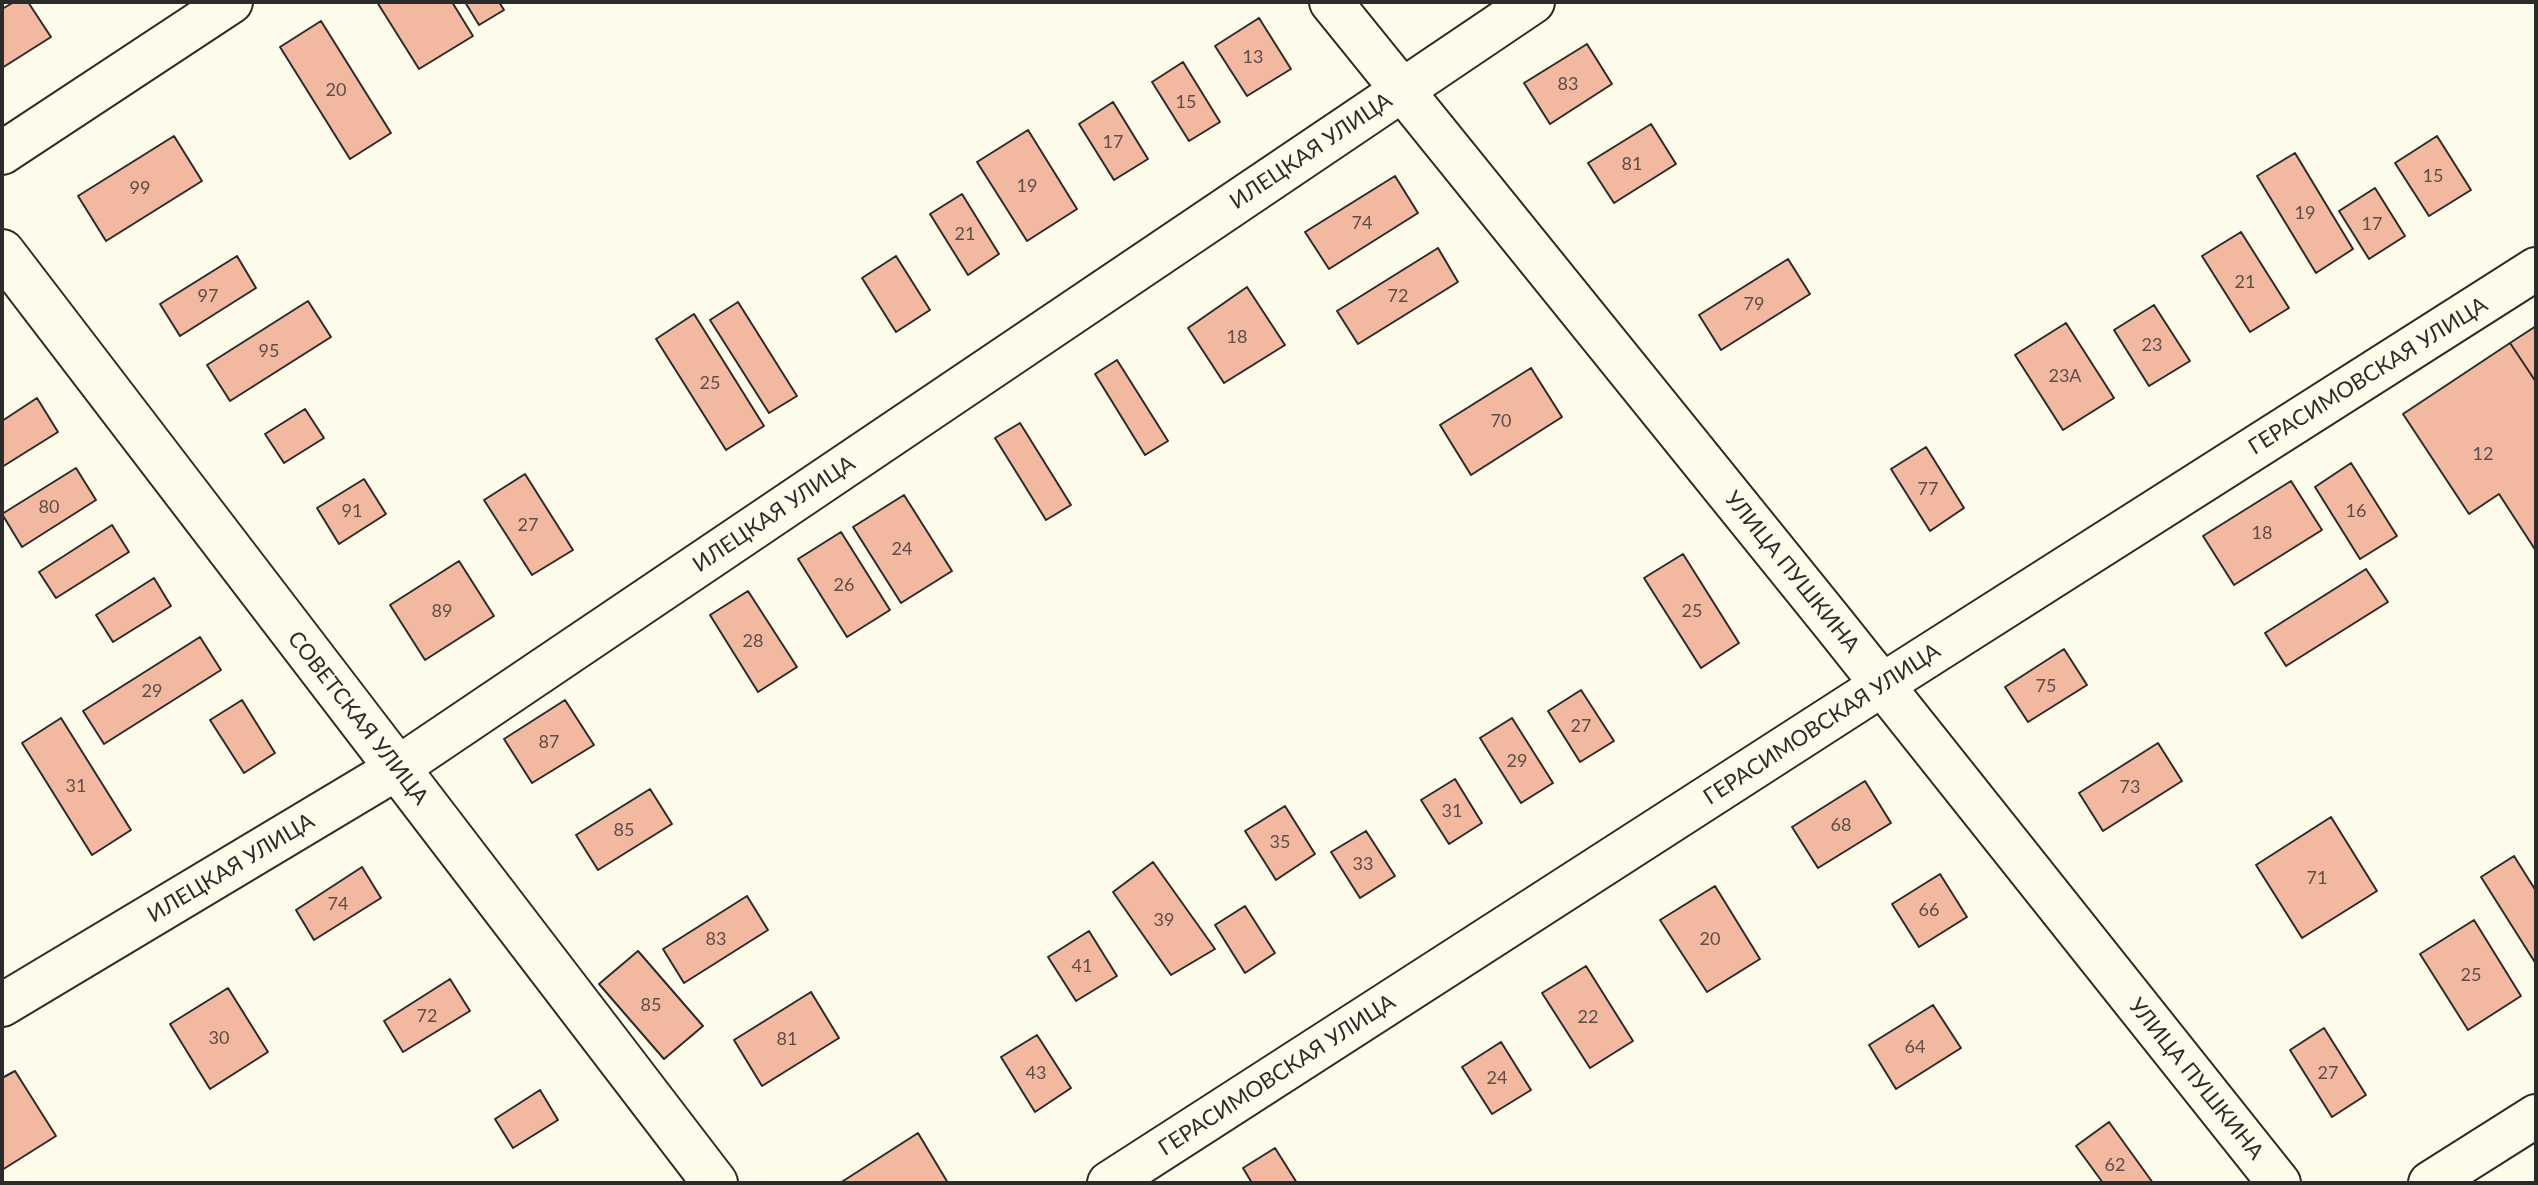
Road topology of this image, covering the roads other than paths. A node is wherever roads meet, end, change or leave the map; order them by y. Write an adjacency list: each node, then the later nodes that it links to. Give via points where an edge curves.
1 (231, 2): 5 (street)
2 (1331, 2): 4 (street, УЛИЦА ПУШКИНА)
3 (1533, 2): 4 (street, ИЛЕЦКАЯ УЛИЦА)
4 (1401, 90): 8 (street, УЛИЦА ПУШКИНА); 9 (street, ИЛЕЦКАЯ УЛИЦА)
5 (2, 153)
6 (2, 252): 9 (street, СОВЕТСКАЯ УЛИЦА)
7 (2536, 269): 8 (street, ГЕРАСИМОВСКАЯ УЛИЦА)
8 (1882, 685): 13 (street, ГЕРАСИМОВСКАЯ УЛИЦА); 14 (street, УЛИЦА ПУШКИНА)
9 (396, 769): 10 (street, ИЛЕЦКАЯ УЛИЦА); 12 (street, СОВЕТСКАЯ УЛИЦА)
10 (2, 1005)
11 (2536, 1116): 15 (street)
12 (715, 1183)
13 (1109, 1183)
14 (2279, 1183)
15 (2430, 1183)

